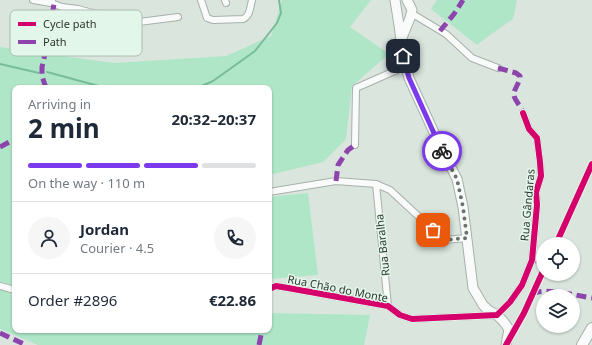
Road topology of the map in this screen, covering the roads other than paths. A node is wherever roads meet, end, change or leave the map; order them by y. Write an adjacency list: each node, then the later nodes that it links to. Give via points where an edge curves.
1 (33, 0): 6 (street)
2 (201, 0): 3 (street, via 207,18 213,20 247,17)
3 (252, 0)
4 (395, 0): 11 (street)
5 (407, 0): 8 (street)
6 (51, 2): 7 (street, via 62,7)
7 (81, 10)
8 (411, 13): 11 (street); 13 (street, via 446,34 472,58)
9 (178, 17): 10 (street)
10 (142, 22)
11 (401, 42): 12 (street)
12 (406, 66): 15 (street, via 356,88); 18 (street, via 409,78 457,179)
13 (498, 68)
14 (524, 113): 23 (street, Rua Gândaras, via 529,129 537,138 541,176 536,192 532,260 522,285)
15 (355, 145)
16 (376, 184): 17 (street, via 336,181); 18 (street, via 390,190 444,240); 22 (street, Rua Baralha)
17 (272, 192)
18 (467, 238): 23 (street, via 473,288 483,305)
19 (0, 286): 21 (street)
20 (272, 288): 22 (street, Rua Chão do Monte, via 276,286)
21 (12, 289)
22 (388, 306): 23 (street, Rua Chão do Monte, via 400,315 412,319)
23 (497, 315): 25 (street, via 509,330)
24 (592, 328): 26 (main road)
25 (506, 345)
26 (582, 345)

